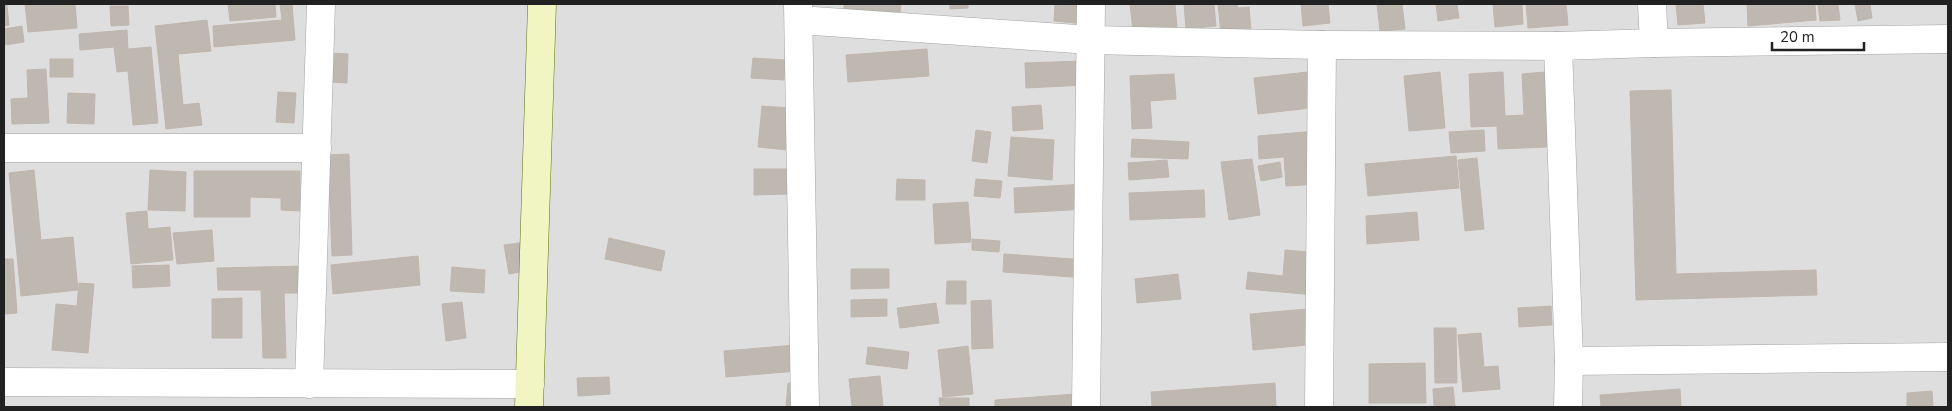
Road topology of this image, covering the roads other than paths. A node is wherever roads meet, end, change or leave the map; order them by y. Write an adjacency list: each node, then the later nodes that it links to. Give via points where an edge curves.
1 (321, 4): 12 (street)
2 (542, 4): 17 (street)
3 (1091, 4): 7 (street)
4 (1652, 4): 8 (street)
5 (798, 12): 7 (street); 18 (street)
6 (1948, 39): 8 (street)
7 (1091, 40): 9 (street); 19 (street)
8 (1654, 43): 10 (street)
9 (1322, 45): 10 (street); 20 (street)
10 (1558, 46): 14 (street)
11 (4, 148): 12 (street)
12 (317, 148): 16 (street)
13 (1948, 357): 14 (street)
14 (1569, 360): 21 (street)
15 (4, 382): 16 (street)
16 (309, 384): 17 (street)
17 (529, 396)
18 (805, 407)
19 (1086, 407)
20 (1319, 407)
21 (1568, 407)

